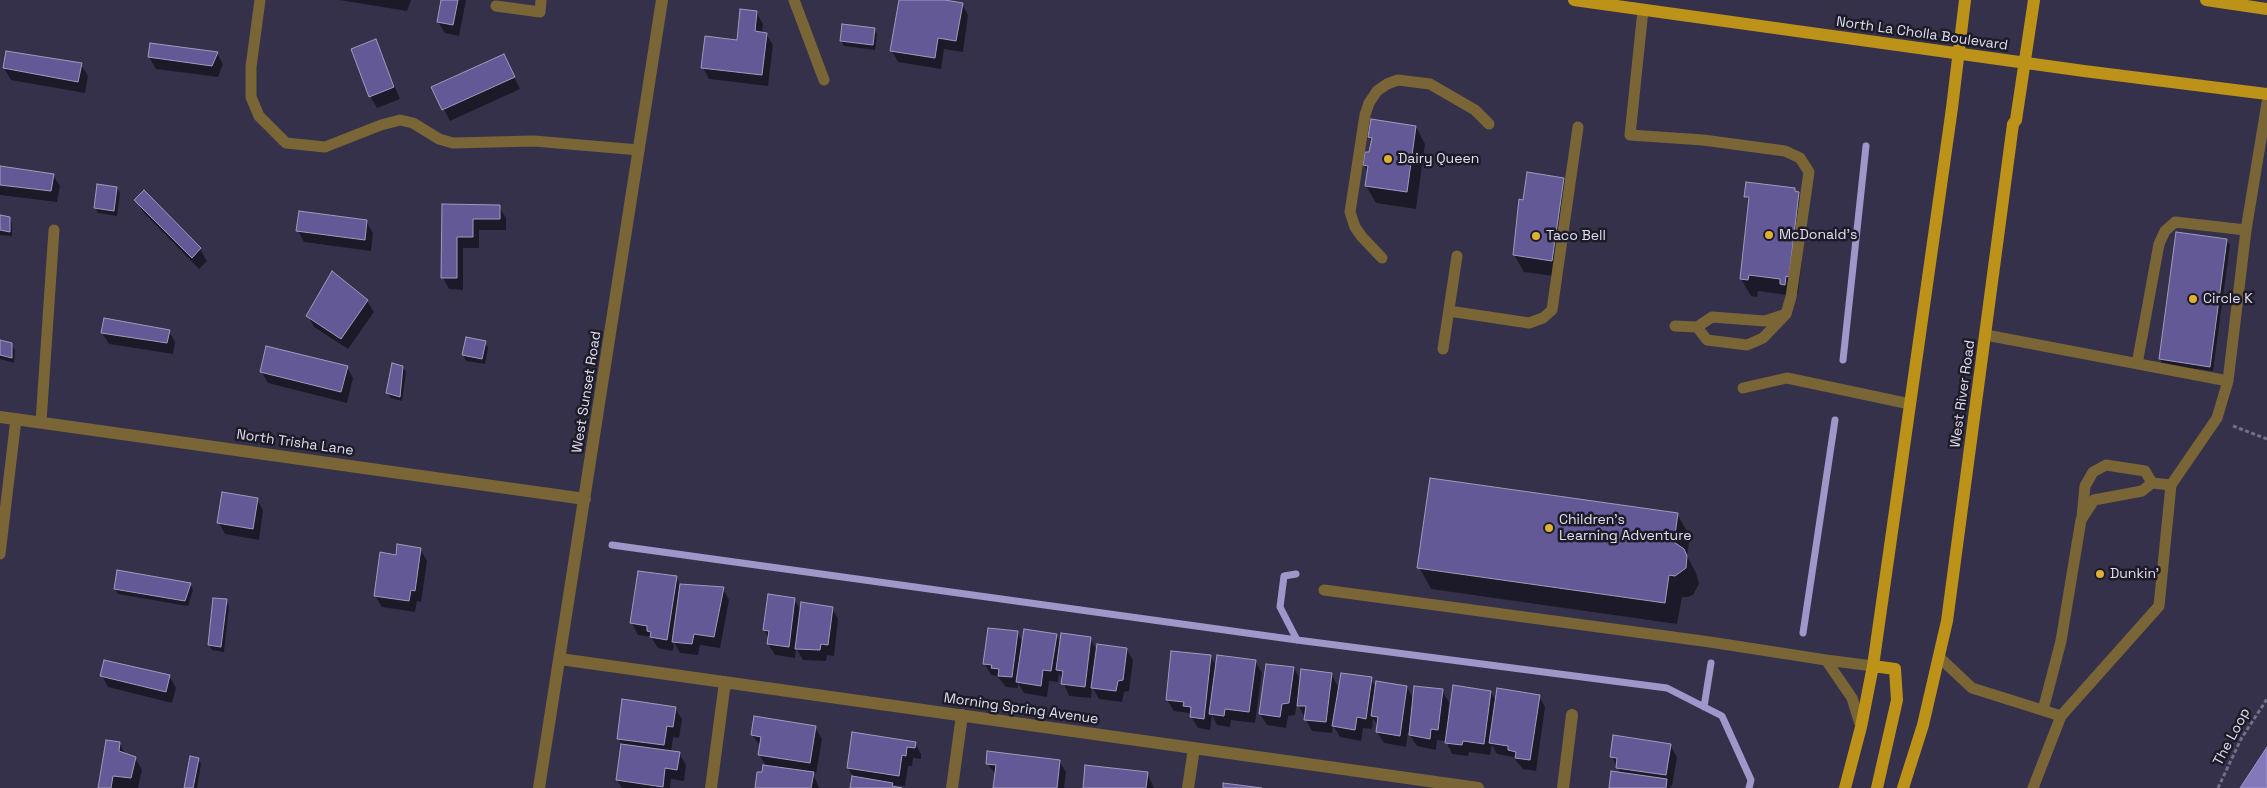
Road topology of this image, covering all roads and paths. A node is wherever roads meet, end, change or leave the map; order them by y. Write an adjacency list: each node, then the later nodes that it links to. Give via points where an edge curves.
1 (260, 0): 19 (lane, via 251,67 251,96 259,116 286,143 325,147 381,124 400,120 453,143 534,141)
2 (541, 0): 9 (lane, via 540,12)
3 (662, 0): 19 (street, West Sunset Road)
4 (794, 0): 14 (lane)
5 (1574, 0): 11 (main road, North La Cholla Boulevard)
6 (1965, 0): 12 (main road)
7 (2034, 0): 13 (main road, West River Road)
8 (2206, 0): 10 (main road)
9 (496, 6)
10 (2267, 9)
11 (1643, 10): 12 (main road, North La Cholla Boulevard); 25 (lane, via 1630,135 1703,140 1785,151 1800,158 1809,172)
12 (1958, 54): 13 (main road, North La Cholla Boulevard); 33 (main road)
13 (2023, 62): 15 (main road, North La Cholla Boulevard); 28 (main road, West River Road)
14 (824, 80)
15 (2267, 94)
16 (2267, 103): 21 (lane)
17 (1489, 124): 23 (lane, via 1475,110 1430,84 1398,80 1377,91 1365,114 1350,212 1358,232)
18 (1578, 127): 24 (lane, via 1552,310 1543,318 1529,323)
19 (639, 150): 41 (street, West Sunset Road)
20 (54, 230): 37 (lane)
21 (2246, 230): 30 (lane, via 2175,222 2165,231); 31 (lane)
22 (1457, 256): 24 (lane)
23 (1382, 258)
24 (1449, 311): 29 (lane)
25 (1786, 314): 27 (lane, via 1765,321 1712,317); 27 (lane, via 1763,338 1747,345 1707,340)
26 (1675, 326): 27 (lane)
27 (1697, 327)
28 (1986, 335): 30 (lane); 45 (main road, West River Road, via 1947,621)
29 (1443, 349)
30 (2137, 364): 31 (lane)
31 (2228, 381): 35 (lane)
32 (1744, 388): 33 (lane, via 1787,378)
33 (1910, 404): 48 (main road)
34 (0, 417): 36 (street, North Trisha Lane)
35 (2216, 418): 38 (path); 40 (lane)
36 (16, 419): 37 (street, North Trisha Lane); 43 (lane)
37 (41, 422): 41 (street, North Trisha Lane)
38 (2267, 439)
39 (2152, 483): 40 (lane); 42 (lane, via 2142,491 2094,500); 42 (lane, via 2145,471 2106,465 2099,468 2085,486)
40 (2171, 485): 54 (lane, via 2160,606)
41 (585, 499): 46 (street, West Sunset Road)
42 (2081, 520): 51 (lane, via 2061,641)
43 (0, 554)
44 (1324, 590): 47 (lane)
45 (1939, 657): 51 (lane, via 1972,688); 66 (main road, West River Road)
46 (560, 659): 49 (street, Morning Spring Avenue); 58 (street, West Sunset Road)
47 (1826, 660): 48 (lane); 55 (lane, via 1852,698)
48 (1873, 666): 55 (main road); 65 (main road, via 1895,669 1897,700)
49 (725, 682): 53 (street, Morning Spring Avenue); 59 (street)
50 (2267, 699): 68 (path, The Loop, via 2241,739)
51 (2043, 710): 54 (lane)
52 (1572, 715): 63 (street)
53 (962, 716): 56 (street, Morning Spring Avenue); 60 (street)
54 (2061, 716): 67 (lane)
55 (1861, 727): 64 (main road)
56 (1194, 748): 57 (street, Morning Spring Avenue); 61 (street)
57 (1428, 784): 62 (street, Morning Spring Avenue)
58 (539, 788)
59 (711, 788)
60 (952, 788)
61 (1188, 788)
62 (1478, 788)
63 (1563, 788)
64 (1845, 788)
65 (1877, 788)
66 (1903, 788)
67 (2033, 788)
68 (2218, 788)

